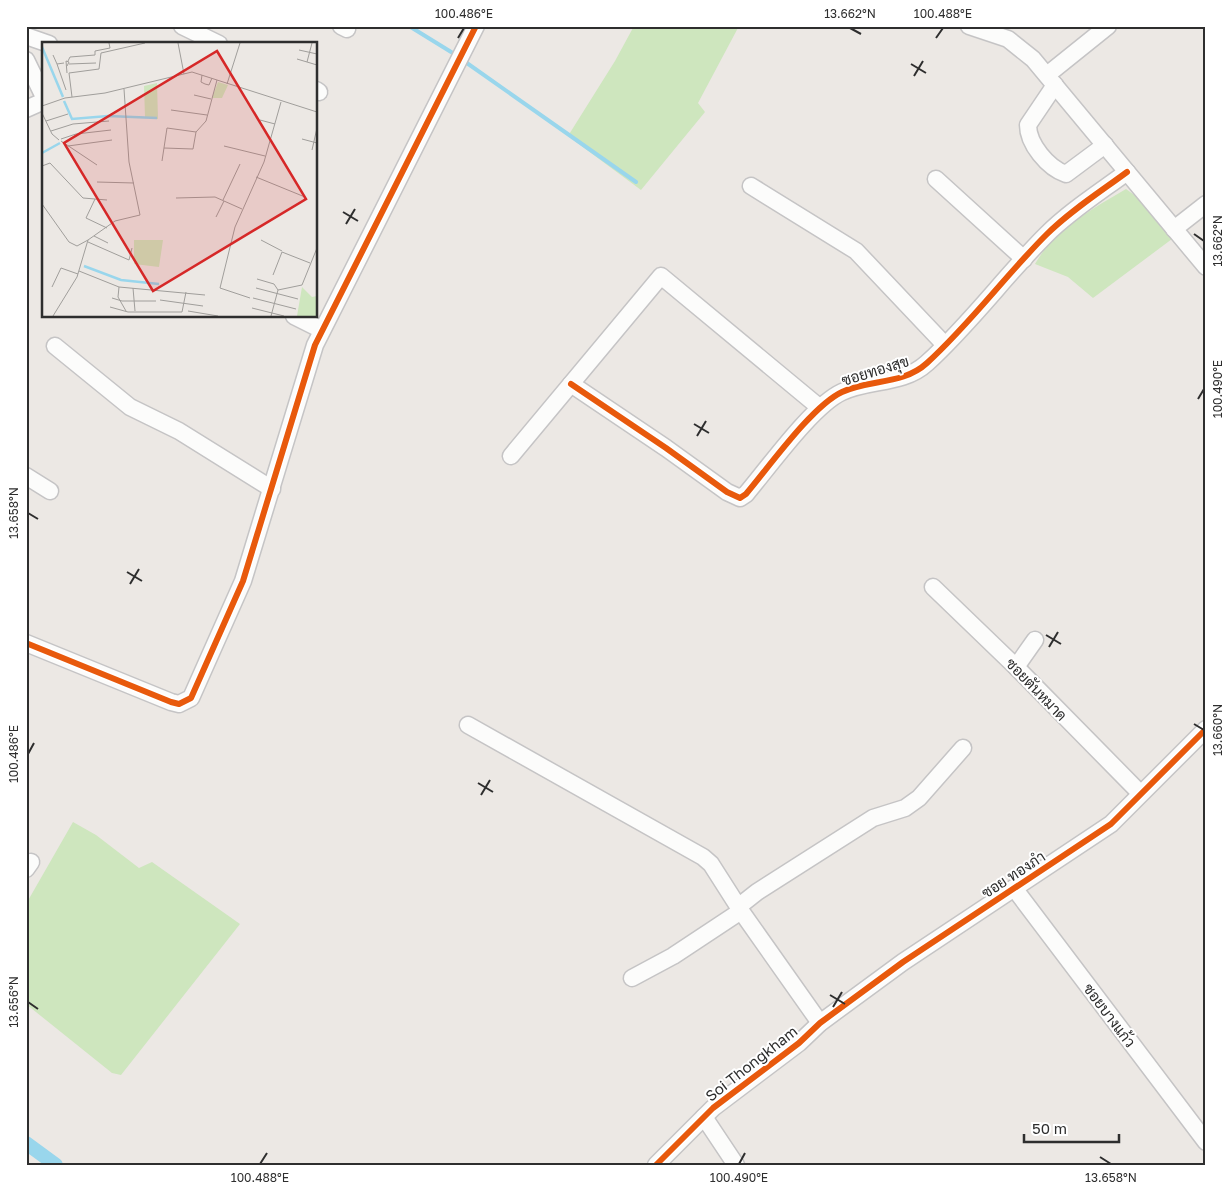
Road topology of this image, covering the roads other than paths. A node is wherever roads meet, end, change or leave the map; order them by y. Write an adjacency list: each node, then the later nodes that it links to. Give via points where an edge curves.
1 (182, 26): 7 (street)
2 (476, 26): 22 (street)
3 (969, 26): 9 (street, via 1008,39 1033,58)
4 (1108, 26): 9 (street)
5 (26, 36): 6 (street)
6 (42, 42)
7 (215, 42)
8 (26, 60): 10 (street)
9 (1051, 80): 13 (street); 13 (street, via 1028,125 1040,152 1051,165 1066,174)
10 (42, 95)
11 (42, 100): 12 (street)
12 (26, 109)
13 (1105, 145): 14 (street)
14 (1127, 172): 18 (street); 19 (street, ซอยทองสุข, via 1071,213)
15 (936, 179): 19 (street)
16 (751, 186): 23 (street, via 856,251)
17 (1206, 204): 18 (street)
18 (1174, 228): 20 (street)
19 (1024, 259): 23 (street, ซอยทองสุข)
20 (1206, 267)
21 (298, 318): 22 (street)
22 (322, 330): 29 (street, via 305,372)
23 (945, 345): 26 (street, ซอยทองสุข, via 916,372 852,388)
24 (55, 346): 29 (street, via 130,407 179,432)
25 (571, 384): 26 (street, ซอยทองสุข, via 740,498); 26 (street, via 661,276); 27 (street)
26 (819, 408)
27 (511, 456)
28 (26, 476): 30 (street)
29 (272, 489): 33 (street, via 233,606 191,698 186,702 171,702)
30 (50, 490)
31 (932, 587): 34 (street, ซอยตันหมาด)
32 (1035, 640): 34 (street)
33 (26, 643)
34 (1016, 666): 38 (street, ซอยตันหมาด)
35 (468, 725): 40 (street, via 703,857 711,864)
36 (1206, 729): 38 (street, ซอย ทองภํา)
37 (963, 748): 40 (street, via 919,798 905,808 873,818 757,892)
38 (1140, 793): 39 (street, ซอย ทองภํา, via 1099,834)
39 (1014, 888): 42 (street, ซอย ทองภํา, via 903,962); 44 (street, ซอยบางแก้ว)
40 (739, 909): 41 (street, via 673,956); 42 (street)
41 (632, 978)
42 (820, 1024): 43 (street, Soi Thongkham)
43 (707, 1114): 45 (street, Soi Thongkham); 46 (street)
44 (1206, 1142)
45 (656, 1165)
46 (736, 1165)

